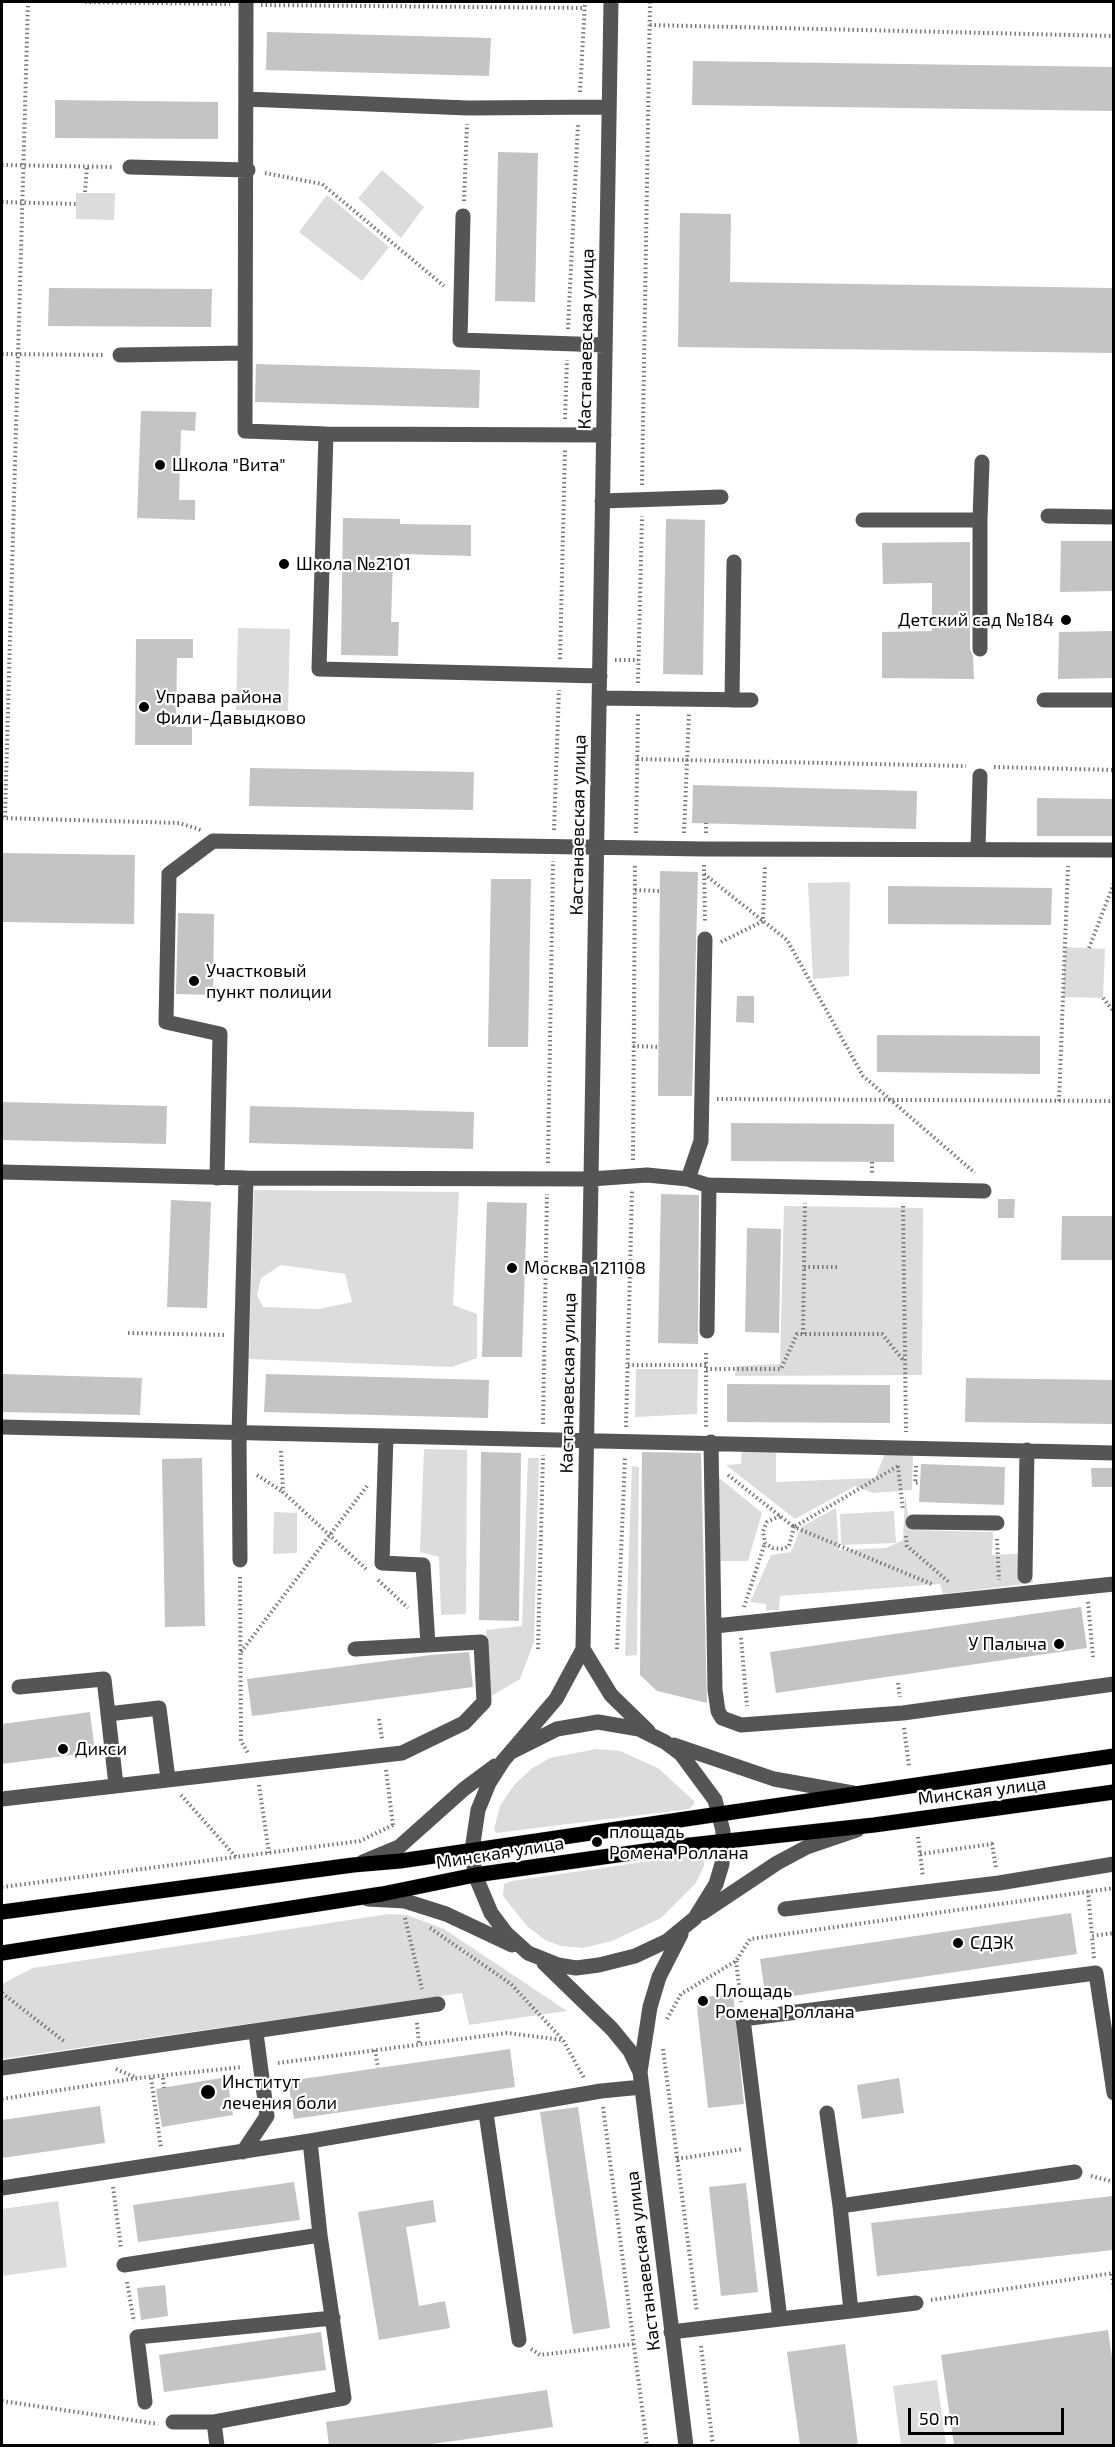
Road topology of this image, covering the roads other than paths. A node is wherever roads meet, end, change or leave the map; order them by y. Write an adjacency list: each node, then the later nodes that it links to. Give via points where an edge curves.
1 (611, 2): 4 (street, Кастанаевская улица)
2 (246, 3): 3 (street)
3 (246, 99): 4 (street, via 468,108); 6 (street)
4 (609, 107): 8 (street, Кастанаевская улица)
5 (130, 167): 6 (street)
6 (248, 170): 9 (street)
7 (463, 216): 8 (street, via 460,340)
8 (605, 345): 12 (street, Кастанаевская улица)
9 (245, 353): 10 (street); 11 (street, via 245,431)
10 (120, 355)
11 (326, 434): 12 (street); 22 (street, via 319,669)
12 (604, 435): 15 (street, Кастанаевская улица)
13 (982, 462): 19 (street)
14 (721, 497): 15 (street)
15 (602, 501): 22 (street, Кастанаевская улица)
16 (1048, 516): 17 (street)
17 (1113, 517)
18 (863, 520): 19 (street)
19 (980, 520): 21 (street)
20 (734, 562): 24 (street)
21 (980, 649)
22 (600, 676): 23 (street, Кастанаевская улица)
23 (599, 698): 24 (street); 29 (street, Кастанаевская улица)
24 (732, 700): 25 (street)
25 (751, 700)
26 (1044, 700): 27 (street)
27 (1113, 700)
28 (978, 770): 30 (street)
29 (597, 847): 30 (street); 34 (street, via 213,841 169,874 166,1022 220,1034); 36 (street, Кастанаевская улица)
30 (978, 849): 31 (street)
31 (1113, 850)
32 (705, 945): 37 (street, via 701,1141)
33 (2, 1172): 34 (street)
34 (217, 1178): 35 (street)
35 (246, 1178): 36 (street); 42 (street)
36 (591, 1179): 37 (street); 44 (street, Кастанаевская улица)
37 (688, 1179): 38 (street)
38 (709, 1185): 39 (street); 40 (street)
39 (984, 1191)
40 (707, 1331)
41 (2, 1427): 42 (street)
42 (239, 1435): 43 (street); 50 (street)
43 (386, 1436): 44 (street); 54 (street, via 382,1563 423,1565)
44 (587, 1439): 45 (street); 56 (street, Кастанаевская улица)
45 (708, 1442): 46 (street); 53 (street)
46 (1026, 1450): 47 (street); 51 (street)
47 (1113, 1453)
48 (913, 1522): 49 (street)
49 (997, 1523)
50 (240, 1560)
51 (1025, 1576)
52 (1113, 1584): 53 (street)
53 (715, 1626): 57 (street, via 718,1711 722,1718 741,1725 903,1713)
54 (428, 1645): 55 (street); 63 (street, via 481,1642 484,1702 464,1723 402,1753)
55 (355, 1648)
56 (583, 1649): 60 (street, Кастанаевская улица, via 611,1695); 61 (street, Кастанаевская улица, via 556,1700)
57 (1113, 1684)
58 (19, 1687): 59 (street, via 104,1679)
59 (108, 1714): 63 (street, via 159,1708); 64 (street)
60 (659, 1738): 61 (street, Кастанаевская улица, via 619,1724 577,1724 534,1738); 66 (street, via 774,1779); 68 (street, Кастанаевская улица, via 693,1767)
61 (507, 1756): 71 (street, Кастанаевская улица, via 478,1810); 73 (street, via 399,1848)
62 (1113, 1756): 66 (main road, Минская улица)
63 (168, 1779): 64 (street)
64 (116, 1785): 67 (street)
65 (1113, 1792): 69 (main road, Минская улица)
66 (864, 1794): 68 (main road, Минская улица)
67 (2, 1798)
68 (720, 1815): 70 (street, Кастанаевская улица); 71 (main road, Минская улица)
69 (874, 1825): 70 (main road, Минская улица); 78 (street, via 807,1847)
70 (724, 1840): 74 (main road, Минская улица); 78 (street, Кастанаевская улица, via 716,1884)
71 (472, 1850): 73 (main road, Минская улица); 74 (street, Кастанаевская улица)
72 (1113, 1864): 76 (street, via 999,1883)
73 (353, 1865): 77 (main road, Минская улица)
74 (475, 1875): 75 (main road, Минская улица); 80 (street, Кастанаевская улица, via 490,1913 506,1933)
75 (357, 1898): 79 (main road, Минская улица); 80 (street, via 405,1901 446,1914)
76 (785, 1908)
77 (2, 1912)
78 (690, 1923): 80 (street, Кастанаевская улица, via 667,1941 635,1956 599,1965 567,1967); 84 (street, Кастанаевская улица, via 659,1977 650,2007)
79 (2, 1953)
80 (533, 1955): 84 (street, Кастанаевская улица, via 612,2029 630,2051)
81 (438, 2004): 82 (street)
82 (256, 2032): 83 (street); 89 (street, via 267,2116)
83 (2, 2068)
84 (641, 2080): 86 (street); 99 (street, Кастанаевская улица)
85 (1113, 2092): 98 (street, via 1096,1973 743,2019)
86 (486, 2113): 88 (street); 100 (street)
87 (827, 2113): 92 (street)
88 (310, 2141): 89 (street); 93 (street)
89 (243, 2152): 91 (street)
90 (1075, 2172): 92 (street)
91 (2, 2188)
92 (840, 2206): 96 (street)
93 (320, 2235): 94 (street); 97 (street)
94 (124, 2265)
95 (916, 2303): 96 (street)
96 (851, 2311): 98 (street)
97 (333, 2318): 101 (street, via 137,2337); 103 (street, via 344,2397)
98 (780, 2319): 99 (street)
99 (670, 2332): 105 (street, Кастанаевская улица)
100 (519, 2340)
101 (145, 2402)
102 (173, 2422): 103 (street)
103 (214, 2422): 104 (street)
104 (217, 2445)
105 (686, 2445)

